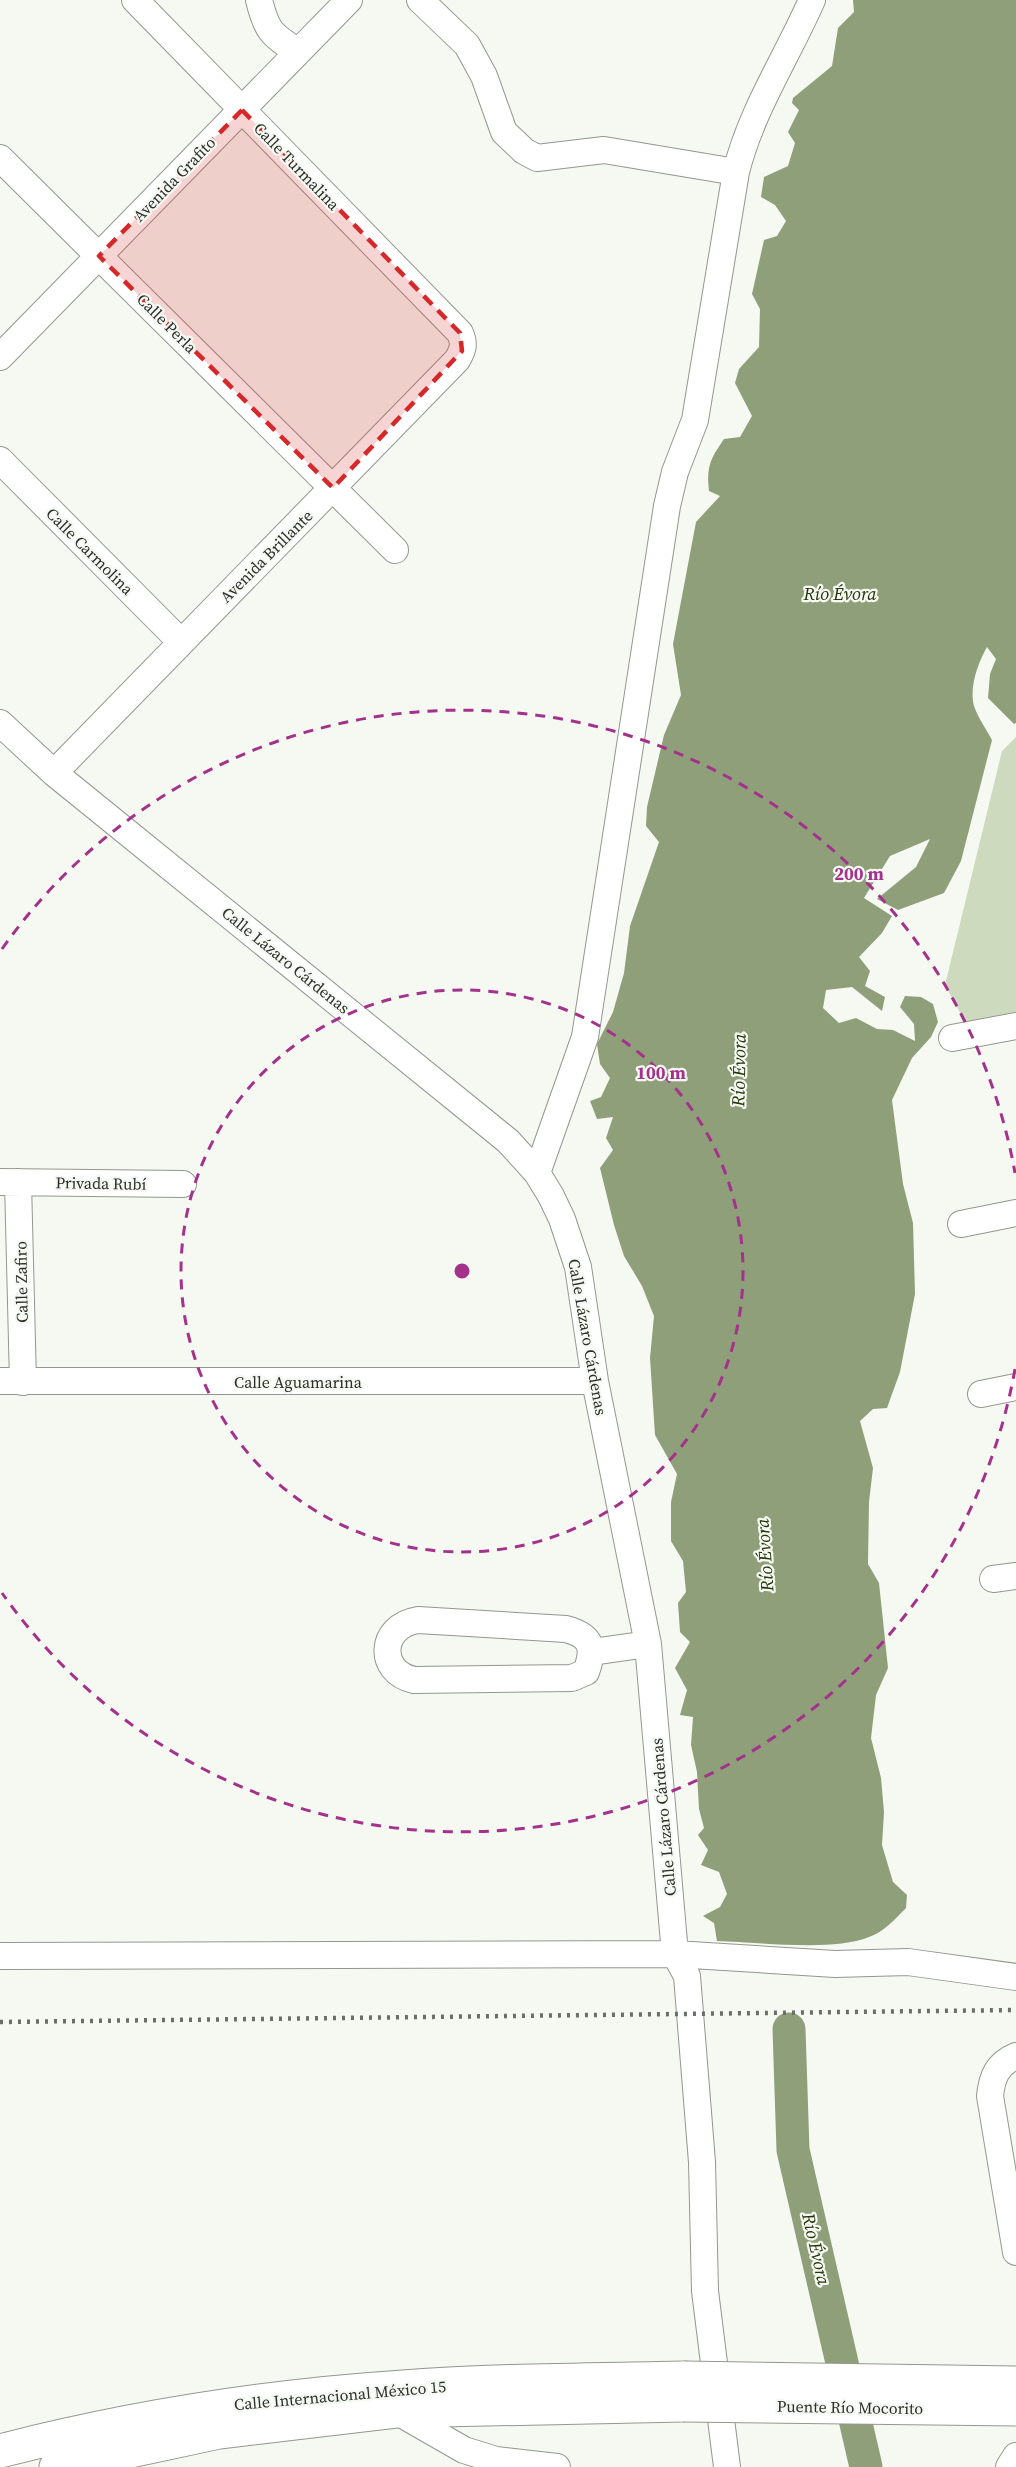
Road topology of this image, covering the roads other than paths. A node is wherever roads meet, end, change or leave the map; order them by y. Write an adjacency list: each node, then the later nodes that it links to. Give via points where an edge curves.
1 (135, 0): 7 (street, Calle Turmalina)
2 (259, 0): 6 (street, via 272,34)
3 (349, 0): 6 (street, Avenida Grafito)
4 (420, 0): 9 (street, via 471,52 504,132 524,151 537,158 604,150)
5 (812, 0): 9 (street, via 742,146)
6 (298, 52): 7 (street, Avenida Grafito)
7 (242, 110): 10 (street, Avenida Grafito); 11 (street, Calle Turmalina)
8 (0, 158): 10 (street, Calle Perla)
9 (736, 172): 21 (street, via 695,420 669,497 585,1037)
10 (99, 256): 12 (street, Avenida Grafito); 14 (street, Calle Perla)
11 (460, 333): 14 (street, Avenida Brillante, via 464,341 457,360)
12 (0, 357)
13 (0, 460): 16 (street, Calle Carmolina)
14 (333, 488): 15 (street, Calle Perla); 16 (street, Avenida Brillante)
15 (395, 550)
16 (181, 642): 18 (street, Avenida Brillante)
17 (0, 723): 18 (street, Calle Lázaro Cárdenas)
18 (54, 773): 21 (street, Calle Lázaro Cárdenas, via 508,1141)
19 (1016, 1026): 20 (street)
20 (952, 1038)
21 (537, 1173): 26 (street, Calle Lázaro Cárdenas, via 562,1219 578,1267)
22 (9, 1182): 23 (street, Privada Rubí); 27 (street, Calle Zafiro)
23 (183, 1184)
24 (1016, 1212): 25 (street)
25 (961, 1224)
26 (595, 1381): 27 (street, Calle Aguamarina); 30 (street, Calle Lázaro Cárdenas)
27 (11, 1382)
28 (1016, 1387): 29 (street)
29 (981, 1394)
30 (648, 1644): 31 (street); 32 (street, Calle Lázaro Cárdenas)
31 (592, 1652): 31 (street, via 583,1635 566,1629 418,1620 405,1622 396,1629 387,1648 397,1672 414,1680 572,1678 586,1672)
32 (675, 1954): 33 (street); 34 (street, via 836,1964 908,1962); 46 (street, Calle Lázaro Cárdenas, via 687,1976 702,2162 705,2291)
33 (0, 1956)
34 (1016, 1977)
35 (1016, 2056): 36 (street, via 995,2071 990,2096)
36 (1016, 2252)
37 (1016, 2383): 38 (main road, Puente Río Mocorito, bridge)
38 (684, 2392): 39 (main road, Puente Río Mocorito, bridge); 40 (main road, Calle Internacional México 15); 41 (main road, Calle Internacional México 15, via 466,2384 329,2393 172,2414)
39 (1016, 2409)
40 (396, 2411): 43 (street); 44 (main road, Calle Internacional México 15, via 219,2432)
41 (0, 2451)
42 (1016, 2456): 47 (street)
43 (460, 2459): 45 (street)
44 (56, 2467)
45 (557, 2467)
46 (727, 2467)
47 (1009, 2467)

